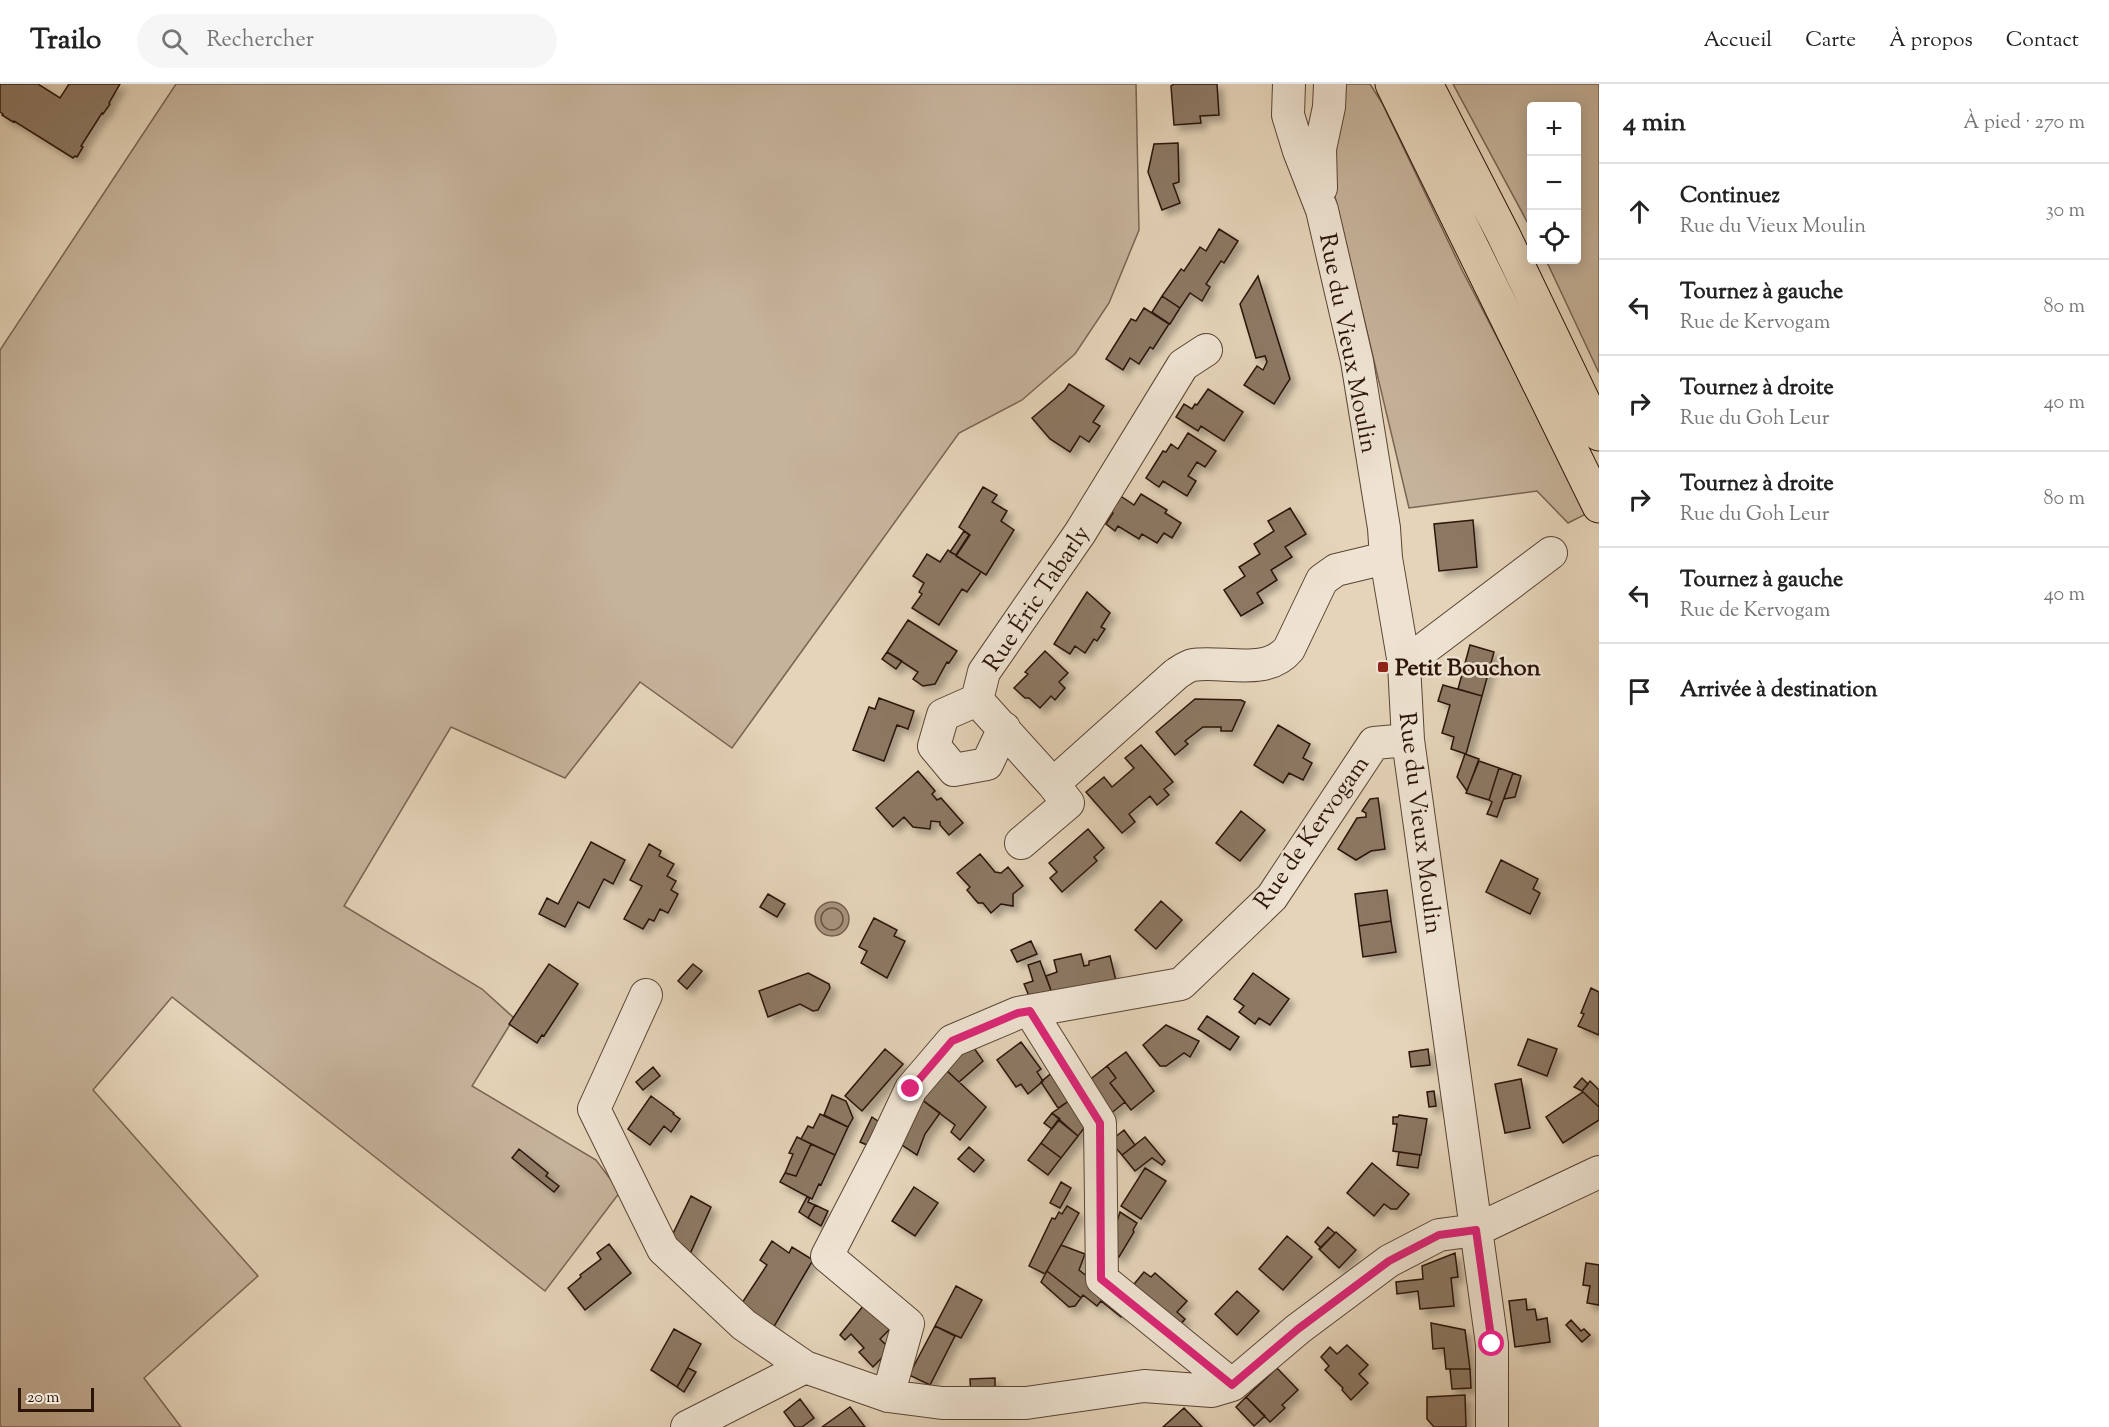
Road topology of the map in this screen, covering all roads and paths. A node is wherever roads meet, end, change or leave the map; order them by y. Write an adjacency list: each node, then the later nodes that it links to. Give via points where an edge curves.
1 (1289, 84): 5 (street, Rue du Vieux Moulin, via 1288,115)
2 (1330, 84): 5 (street, via 1320,149)
3 (1392, 84): 8 (main road)
4 (1426, 84): 7 (main road)
5 (1322, 210): 10 (street, Rue du Vieux Moulin, via 1357,361)
6 (1206, 350): 12 (street, Rue Éric Tabarly, via 1183,365 1080,533 984,672)
7 (1599, 434)
8 (1599, 506)
9 (1551, 553): 11 (street)
10 (1386, 558): 11 (street, Rue du Vieux Moulin); 15 (street, via 1336,570 1322,580 1282,657 1254,665 1190,665)
11 (1404, 664): 14 (street, Rue du Vieux Moulin)
12 (977, 700): 13 (street, Rue Éric Tabarly); 13 (street, via 943,715 934,746 954,770 987,764)
13 (1004, 728): 15 (street, Rue Éric Tabarly)
14 (1408, 740): 18 (street, Rue de Kervogam, via 1374,743 1272,897 1181,984); 20 (street, Rue du Vieux Moulin)
15 (1053, 784): 16 (street, Rue Éric Tabarly, via 1068,803)
16 (1021, 843)
17 (646, 996): 21 (street, via 594,1109 663,1249 744,1324)
18 (1030, 1011): 22 (street, via 1100,1123 1101,1279); 23 (street, Rue de Kervogam, via 952,1041 911,1089 827,1256 908,1324)
19 (1599, 1172): 20 (street)
20 (1476, 1230): 22 (street, via 1439,1235 1389,1261 1298,1329); 25 (street, Rue du Vieux Moulin, via 1492,1344)
21 (805, 1367): 23 (street); 24 (street)
22 (1232, 1385): 23 (street, via 1212,1391 1144,1386 1026,1403 942,1404)
23 (888, 1396)
24 (687, 1427)
25 (1492, 1427)

